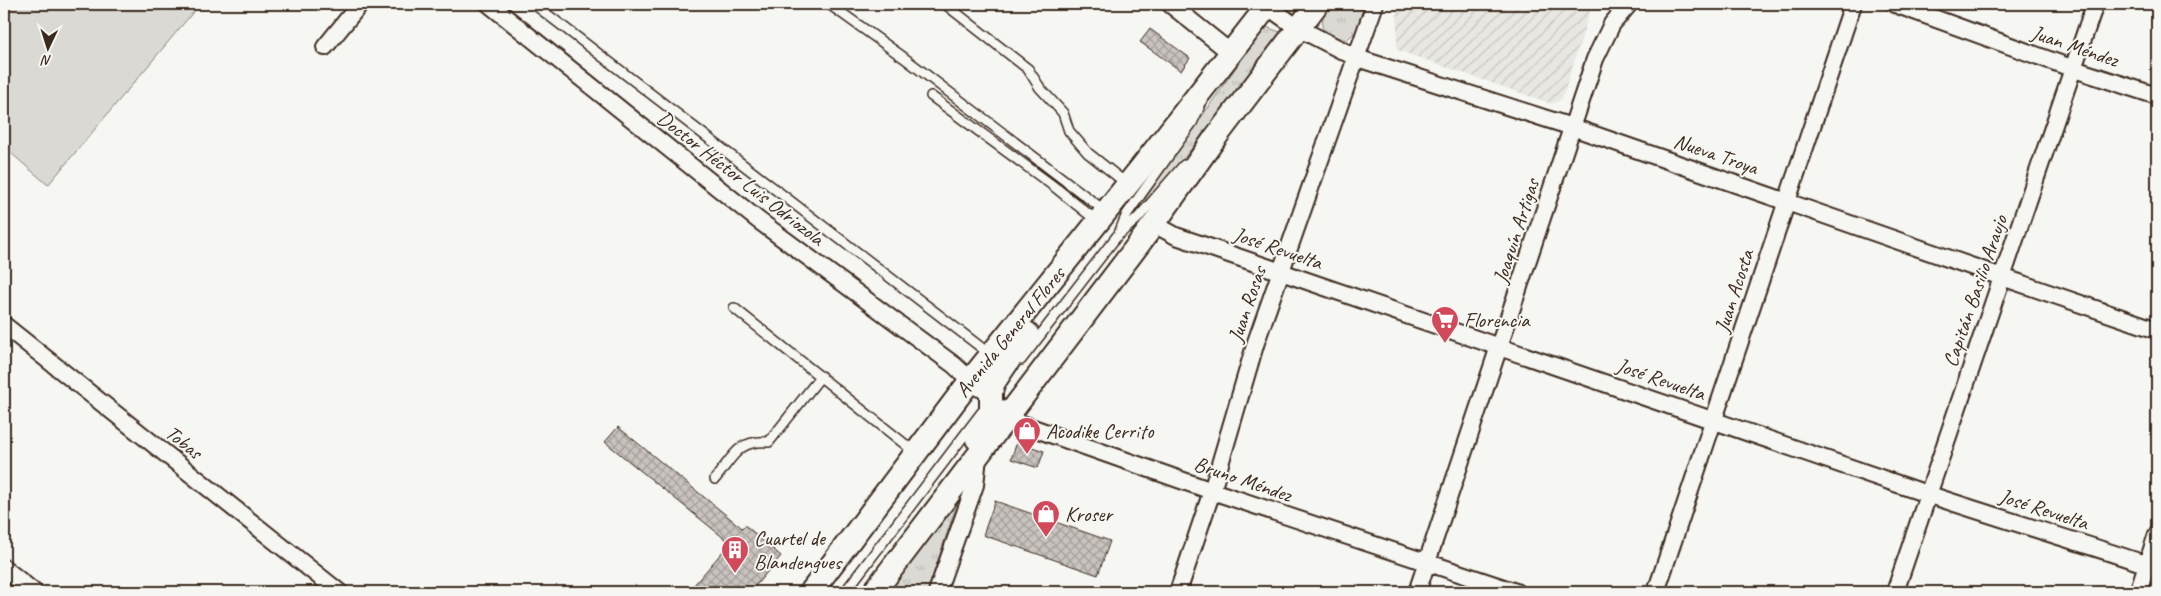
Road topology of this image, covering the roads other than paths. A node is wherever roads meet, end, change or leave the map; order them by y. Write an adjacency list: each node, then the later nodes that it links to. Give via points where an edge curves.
1 (360, 4): 15 (street)
2 (489, 4): 38 (street, Doctor Héctor Luis Odriozola, via 758,220 954,365)
3 (829, 4): 26 (lane, via 903,57)
4 (945, 4): 24 (lane, via 1028,69 1063,113 1069,131 1088,153)
5 (1170, 4): 16 (street)
6 (1316, 4): 14 (main road, Avenida General Flores)
7 (1375, 4): 17 (street, Juan Rosas)
8 (1629, 4): 22 (street, Joaquín Artigas, via 1602,41)
9 (1853, 4): 25 (street, Juan Acosta)
10 (1896, 4): 18 (street, Juan Méndez)
11 (2095, 4): 18 (street, Capitán Basilio Araujo)
12 (1268, 5): 14 (street, Nueva Troya); 16 (main road, Avenida General Flores)
13 (540, 8): 36 (lane)
14 (1298, 28): 17 (street, Nueva Troya); 23 (main road, Avenida General Flores)
15 (325, 46)
16 (1231, 53): 19 (main road, Avenida General Flores)
17 (1357, 58): 22 (street, Nueva Troya); 30 (street, Juan Rosas)
18 (2074, 69): 21 (street, Juan Méndez); 31 (street, Capitán Basilio Araujo)
19 (1214, 76): 24 (main road, Avenida General Flores); 28 (lane, Avenida General Flores, via 1192,124 1127,214)
20 (931, 96): 26 (lane, via 1048,182)
21 (2157, 96)
22 (1572, 127): 25 (street, Nueva Troya); 35 (street, Joaquín Artigas)
23 (1215, 138): 27 (main road, Avenida General Flores); 28 (lane, Avenida General Flores, via 1204,141 1137,219)
24 (1128, 185): 26 (main road, Avenida General Flores)
25 (1786, 201): 31 (street, Nueva Troya); 41 (street, Juan Acosta)
26 (1101, 216): 29 (main road, Avenida General Flores)
27 (1154, 224): 30 (street, José Revuelta, via 1176,236); 40 (main road, Avenida General Flores)
28 (1117, 236): 39 (lane, Avenida General Flores)
29 (1064, 265): 36 (main road, Avenida General Flores); 39 (main road, via 1054,298 1002,368 994,382)
30 (1280, 271): 35 (street, José Revuelta); 45 (street, Juan Rosas)
31 (2002, 278): 34 (street, Nueva Troya); 47 (street, Capitán Basilio Araujo)
32 (734, 308): 37 (lane)
33 (4, 325): 53 (street, Tobas)
34 (2157, 330)
35 (1500, 347): 41 (street, José Revuelta); 49 (street, Joaquín Artigas)
36 (991, 355): 38 (main road, Avenida General Flores)
37 (821, 376): 42 (lane); 44 (lane, via 769,442 754,441 742,445)
38 (970, 381): 39 (street, Bruno Méndez); 42 (main road, Avenida General Flores)
39 (992, 399): 40 (street, Bruno Méndez); 46 (main road, via 987,425 956,468); 55 (lane, Avenida General Flores)
40 (1009, 416): 43 (main road, Avenida General Flores); 45 (street, Bruno Méndez, via 1019,423)
41 (1714, 419): 47 (street, José Revuelta); 61 (street, Juan Acosta)
42 (916, 453): 54 (main road, Avenida General Flores)
43 (978, 456): 46 (main road, Avenida General Flores); 57 (street, via 975,486)
44 (715, 479)
45 (1212, 492): 49 (street, Bruno Méndez); 58 (street, Juan Rosas)
46 (950, 493): 56 (main road, Avenida General Flores)
47 (1928, 494): 50 (street, José Revuelta); 62 (street, Capitán Basilio Araujo)
48 (2157, 534): 50 (street)
49 (1427, 562): 59 (street, Joaquín Artigas); 60 (street, Bruno Méndez)
50 (2152, 567): 63 (street)
51 (4, 568): 52 (street)
52 (34, 592)
53 (339, 592)
54 (811, 592)
55 (845, 592)
56 (874, 592)
57 (937, 592)
58 (1178, 592)
59 (1417, 592)
60 (1516, 592)
61 (1656, 592)
62 (1895, 592)
63 (2138, 592)

